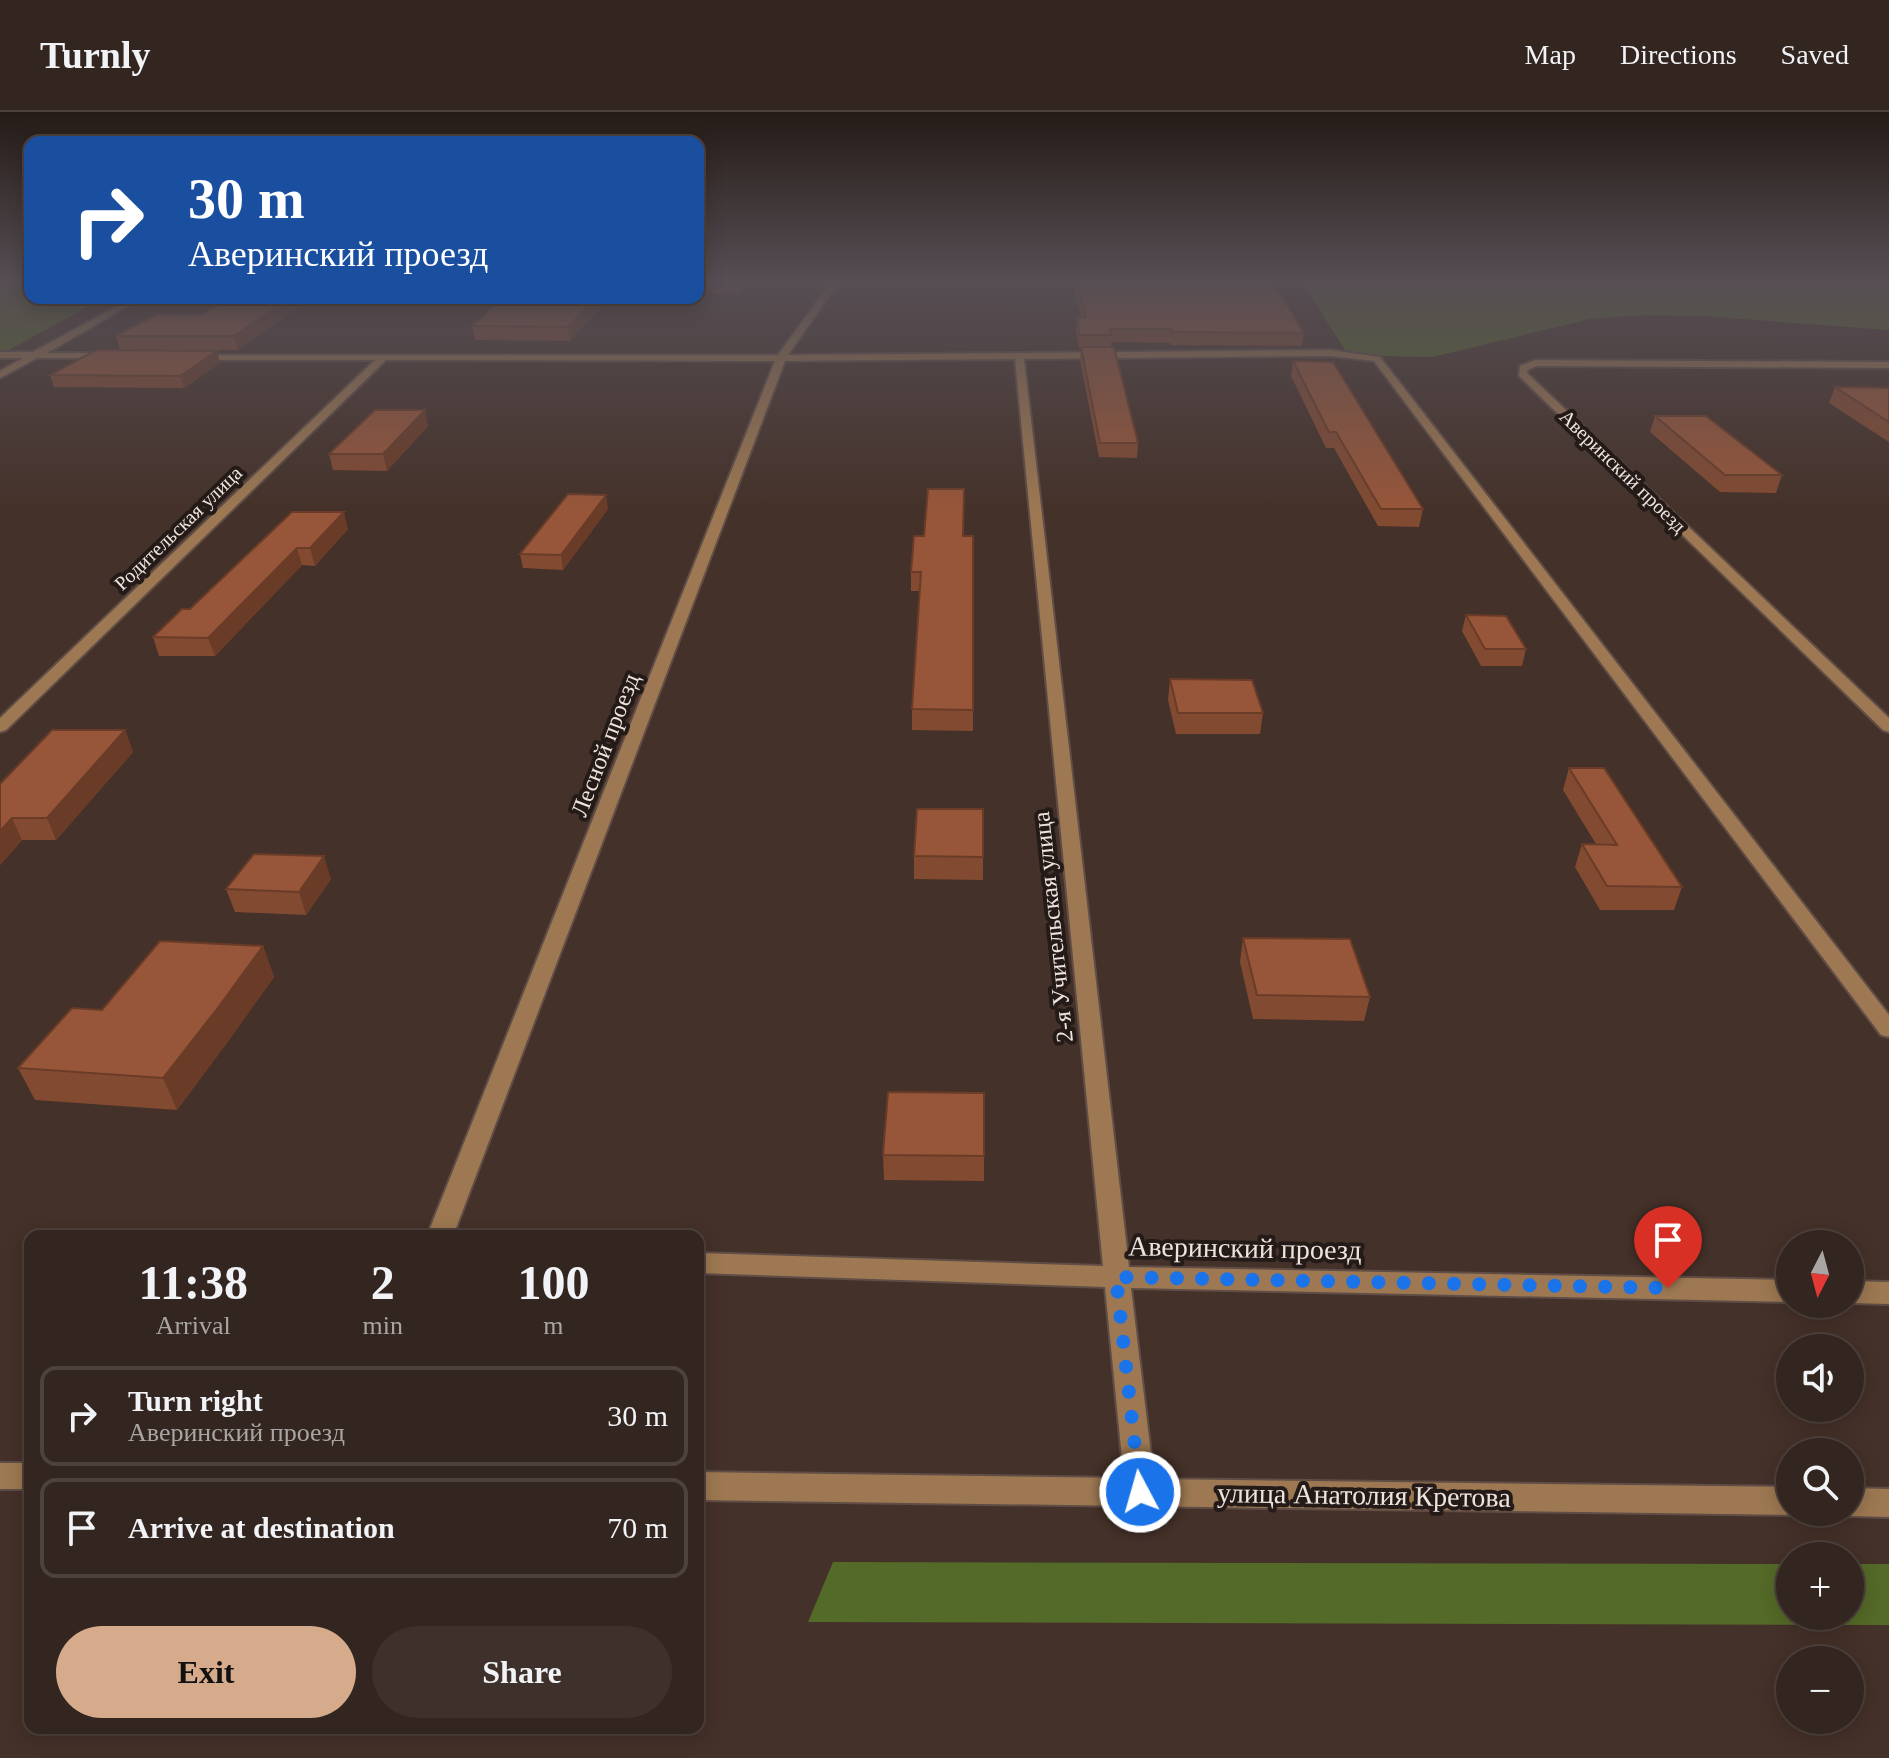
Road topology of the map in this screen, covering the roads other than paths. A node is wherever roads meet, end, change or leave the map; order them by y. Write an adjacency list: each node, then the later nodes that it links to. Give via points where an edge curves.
1 (781, 358): 13 (street, Лесной проезд)
2 (28, 359): 8 (street)
3 (382, 359): 10 (street, Родительская улица)
4 (1019, 359): 15 (street, 2-я Учительская улица)
5 (1376, 359): 12 (street)
6 (1872, 365): 7 (street, Аверинский проезд); 9 (street); 11 (street, Аверинский проезд, via 1535,363 1522,374)
7 (1889, 365)
8 (0, 375)
9 (1889, 375)
10 (0, 727)
11 (1889, 727)
12 (1889, 1030)
13 (442, 1230)
14 (704, 1263): 15 (street, Аверинский проезд)
15 (1116, 1277): 16 (street, Аверинский проезд); 22 (street, 2-я Учительская улица)
16 (1776, 1291)
17 (1864, 1292): 18 (street)
18 (1889, 1293)
19 (0, 1476): 20 (street)
20 (24, 1476)
21 (704, 1486): 22 (street, улица Анатолия Кретова)
22 (1140, 1492): 23 (street, улица Анатолия Кретова)
23 (1776, 1501)
24 (1864, 1502): 25 (street)
25 (1889, 1503)

